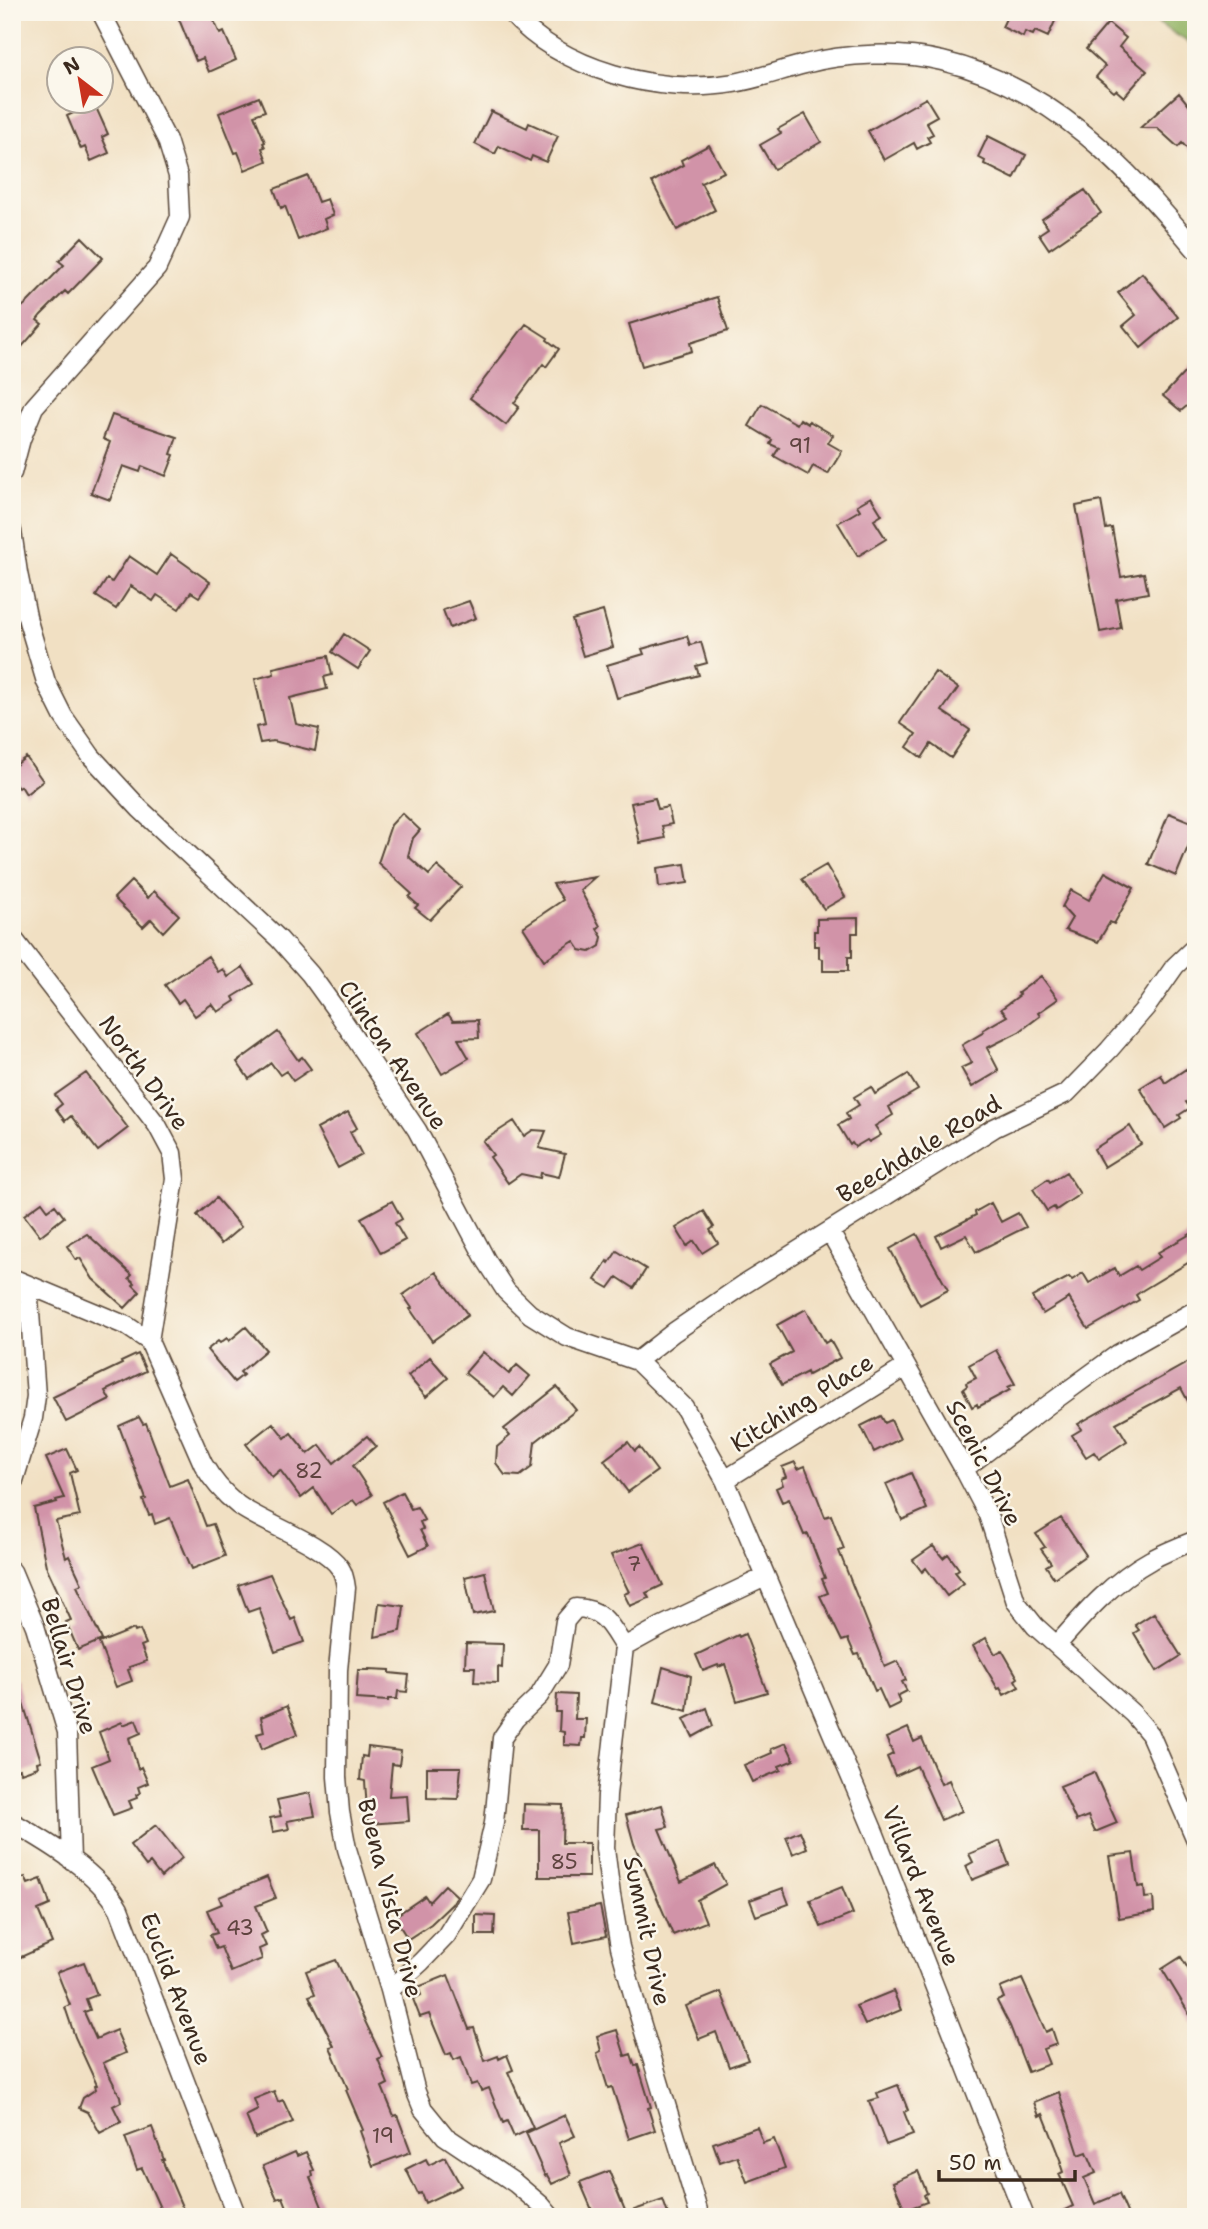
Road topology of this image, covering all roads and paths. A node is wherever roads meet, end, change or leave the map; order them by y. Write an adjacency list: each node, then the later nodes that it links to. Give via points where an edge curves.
1 (102, 12): 4 (street, via 167,140 178,176 180,217 157,268 34,407)
2 (510, 12): 3 (street, via 567,55 648,84 697,87 733,83 835,57 884,55 940,60 986,73 1025,92 1091,138 1152,197)
3 (1196, 250)
4 (12, 473)
5 (12, 531): 12 (street, Clinton Avenue, via 28,621 46,682 91,756 310,974 417,1130 506,1291 530,1314 567,1337)
6 (12, 937): 11 (street, North Drive, via 157,1125 172,1153 175,1178)
7 (1196, 946): 8 (street, Beechdale Road, via 1109,1051 1067,1093 995,1128)
8 (830, 1232): 12 (street, Beechdale Road, via 720,1299); 13 (street, Scenic Drive)
9 (20, 1281): 11 (street, via 116,1321); 16 (street, via 36,1396)
10 (1196, 1310): 14 (street, via 1118,1354)
11 (149, 1341): 25 (street, Buena Vista Drive, via 214,1483 240,1507 321,1550 344,1576 337,1685 340,1812)
12 (637, 1361): 15 (street, Clinton Avenue, via 684,1407)
13 (906, 1367): 14 (street, Scenic Drive); 15 (street, Kitching Place)
14 (964, 1469): 20 (street, Scenic Drive, via 988,1515 1016,1602)
15 (725, 1480): 19 (street, Clinton Avenue)
16 (12, 1487)
17 (1196, 1540): 20 (street, via 1149,1561 1114,1586)
18 (12, 1572): 24 (street, Bellair Drive, via 67,1732)
19 (765, 1577): 21 (street); 29 (street, Villard Avenue, via 874,1832)
20 (1057, 1645): 23 (street, Scenic Drive, via 1150,1734)
21 (624, 1647): 25 (street, via 604,1617 591,1608 576,1608 565,1620 558,1665 539,1696 502,1738 494,1823 481,1879 446,1936); 28 (street, Summit Drive, via 609,1766 608,1871 620,1947)
22 (12, 1822): 24 (street, Euclid Avenue)
23 (1196, 1840)
24 (71, 1860): 26 (street, Euclid Avenue, via 111,1894 119,1909)
25 (390, 1990): 27 (street, Buena Vista Drive, via 423,2109 445,2136 515,2183)
26 (237, 2217)
27 (551, 2217)
28 (700, 2217)
29 (1025, 2217)

